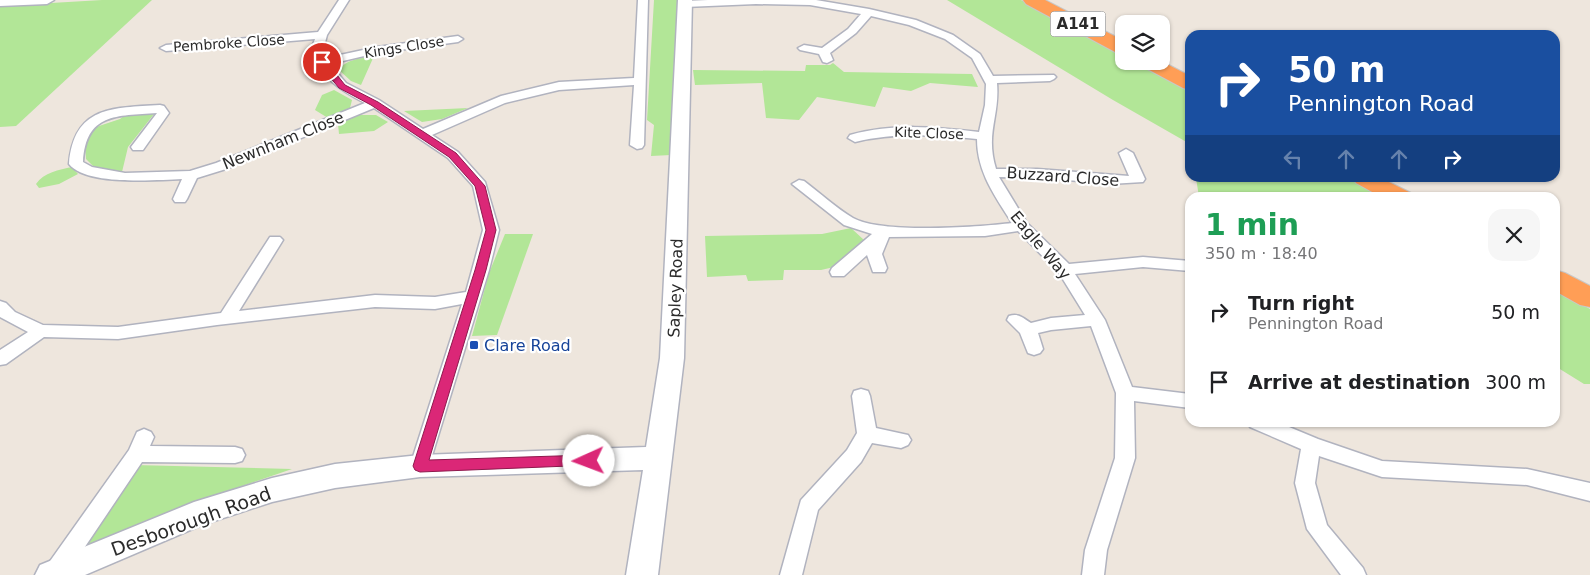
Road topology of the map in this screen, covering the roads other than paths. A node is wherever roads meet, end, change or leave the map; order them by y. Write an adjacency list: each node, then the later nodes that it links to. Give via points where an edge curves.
1 (47, 0): 5 (street)
2 (344, 0): 10 (street)
3 (643, 0): 19 (street)
4 (1032, 0): 12 (highway, A141)
5 (17, 1): 7 (street)
6 (811, 1): 8 (street); 9 (street)
7 (0, 2)
8 (685, 2): 58 (street, Sapley Road, via 672,358)
9 (870, 12): 14 (street, via 826,56); 18 (street, via 912,22 949,37 976,56)
10 (322, 36): 13 (street, Pembroke Close); 15 (street, via 317,50)
11 (458, 39): 15 (street, Kings Close, via 377,50)
12 (1115, 44)
13 (166, 48)
14 (804, 48)
15 (322, 62): 21 (street, via 342,86)
16 (1164, 70): 20 (highway)
17 (1045, 76): 18 (street)
18 (992, 80): 23 (street, Eagle Way, via 991,105)
19 (640, 81): 22 (street, via 559,86 501,100); 25 (street)
20 (1185, 81)
21 (374, 103): 22 (street); 29 (street, Newnham Close, via 221,166)
22 (424, 134): 42 (street, via 453,155 480,186 491,230)
23 (984, 136): 24 (street, Kite Close, via 872,126); 28 (street, Eagle Way, via 984,153)
24 (855, 138)
25 (637, 145)
26 (138, 147): 29 (street, Newnham Close, via 163,113 160,109 104,115 90,124 75,146 76,164 88,171 125,177)
27 (1126, 153): 28 (street, Buzzard Close, via 1138,178 1118,182 1052,174)
28 (990, 173): 34 (street, Eagle Way)
29 (191, 175): 33 (street)
30 (1372, 182): 32 (highway)
31 (798, 184): 35 (street, via 849,222)
32 (1391, 192)
33 (180, 198)
34 (1022, 226): 35 (street, via 985,231); 39 (street, Eagle Way)
35 (882, 232): 38 (street, via 874,254); 40 (street)
36 (275, 240): 45 (street)
37 (1185, 265): 39 (street, via 1125,261)
38 (879, 268)
39 (1065, 270): 46 (street, Eagle Way)
40 (838, 272)
41 (1560, 282): 43 (highway)
42 (471, 297): 45 (street, via 436,303 375,301); 59 (street)
43 (1590, 298)
44 (0, 308): 47 (street, via 9,316)
45 (226, 318): 47 (street, via 118,333)
46 (1097, 320): 48 (street, via 1022,325); 50 (street, Eagle Way)
47 (41, 331): 49 (street)
48 (1034, 349)
49 (0, 359)
50 (1125, 394): 52 (street); 64 (street, Eagle Way, via 1124,458 1096,550)
51 (861, 396): 54 (street)
52 (1185, 400)
53 (1269, 427): 56 (street)
54 (867, 434): 55 (street); 63 (street, via 854,456 808,506)
55 (900, 440)
56 (1311, 445): 60 (street, via 1382,469 1527,477); 65 (street, via 1305,483 1318,529)
57 (235, 455): 61 (street, Desborough Road, via 140,446)
58 (658, 458): 59 (street, Desborough Road); 62 (street, Sapley Road)
59 (420, 466): 61 (street, Desborough Road, via 335,476 272,490 194,516)
60 (1590, 492)
61 (53, 574)
62 (642, 575)
63 (791, 575)
64 (1093, 575)
65 (1355, 575)

